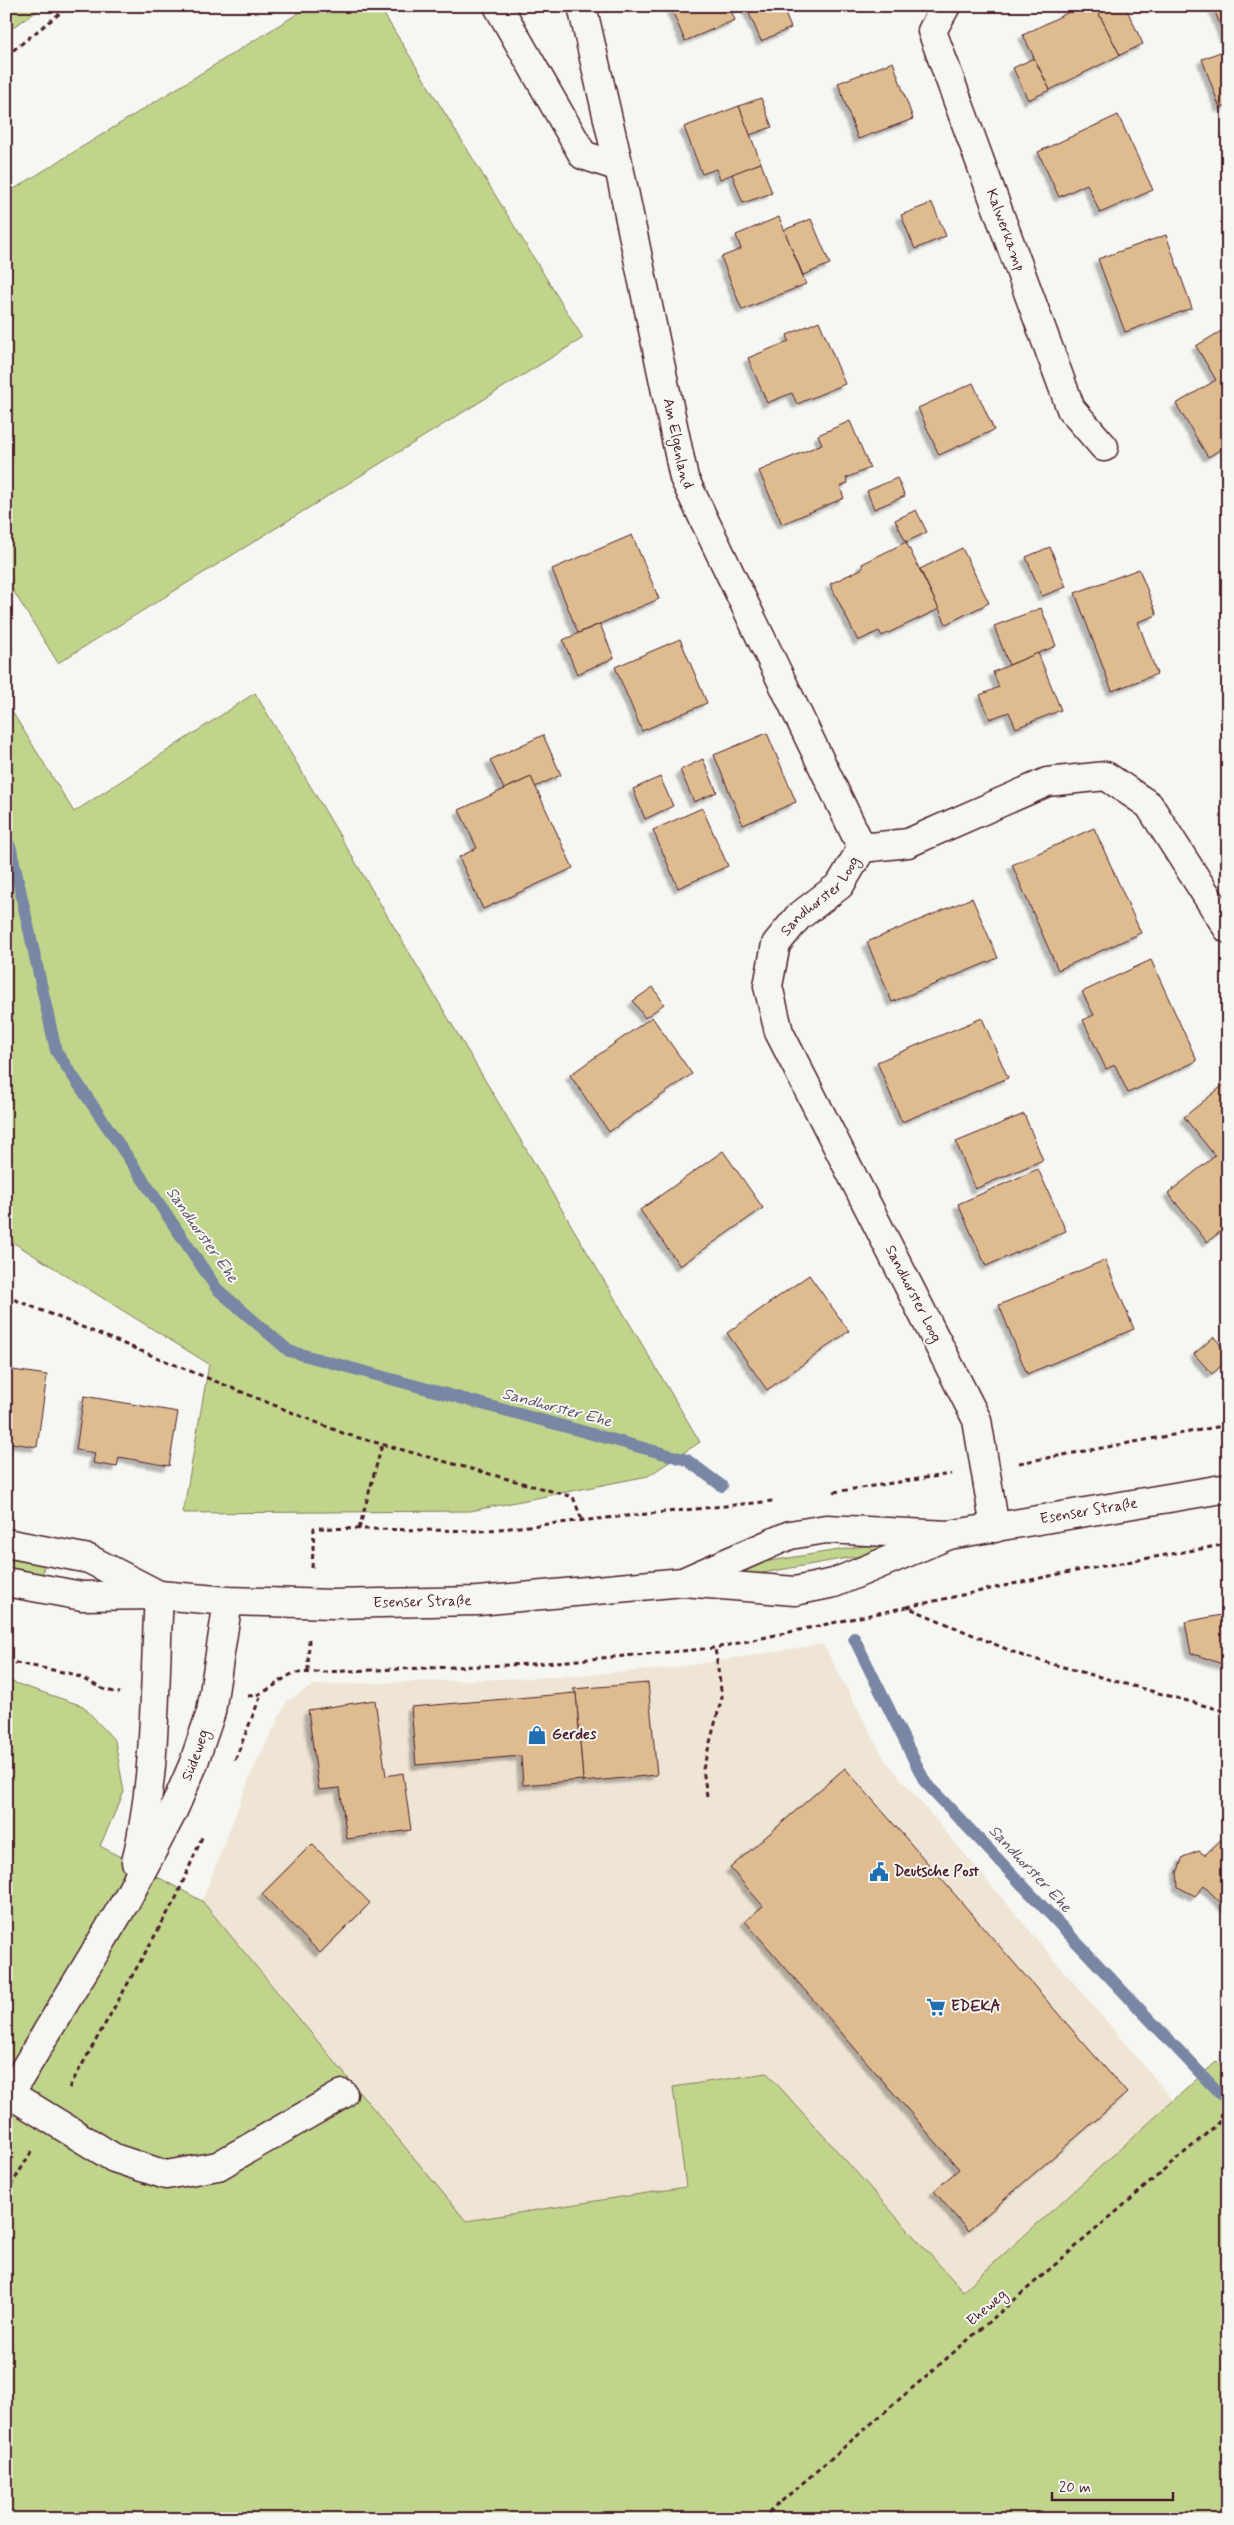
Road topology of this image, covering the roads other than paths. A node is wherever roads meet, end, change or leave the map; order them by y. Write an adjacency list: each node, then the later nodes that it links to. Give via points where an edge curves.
1 (498, 6): 4 (street, via 583,155)
2 (582, 6): 4 (street, Am Elgenland)
3 (946, 6): 5 (street, Kalwerkamp, via 932,31 1071,409)
4 (619, 167): 6 (street, Am Elgenland, via 684,478)
5 (1104, 447)
6 (862, 848): 7 (street, Sandhorster Loog, via 908,843 1047,782 1106,776 1149,805); 9 (street, Sandhorster Loog, via 840,885 798,917 776,944 768,986 779,1032 977,1420)
7 (1228, 929)
8 (1228, 1488): 9 (street, Esenser Straße)
9 (995, 1528): 10 (street, Esenser Straße)
10 (949, 1536): 13 (street, Esenser Straße, via 834,1583 795,1591); 13 (street, Esenser Straße, via 826,1529 790,1535)
11 (6, 1543): 14 (street, Esenser Straße, via 89,1559)
12 (6, 1582): 14 (street, Esenser Straße, via 82,1596)
13 (683, 1582): 15 (street, Esenser Straße, via 478,1601 333,1604)
14 (159, 1595): 15 (street, Esenser Straße); 16 (street, Südeweg, via 148,1789 143,1835)
15 (228, 1601): 16 (street, Südeweg, via 211,1712 172,1811)
16 (127, 1899): 18 (street, Südeweg)
17 (343, 2094): 18 (street, via 218,2166 166,2175 114,2158)
18 (8, 2097)

